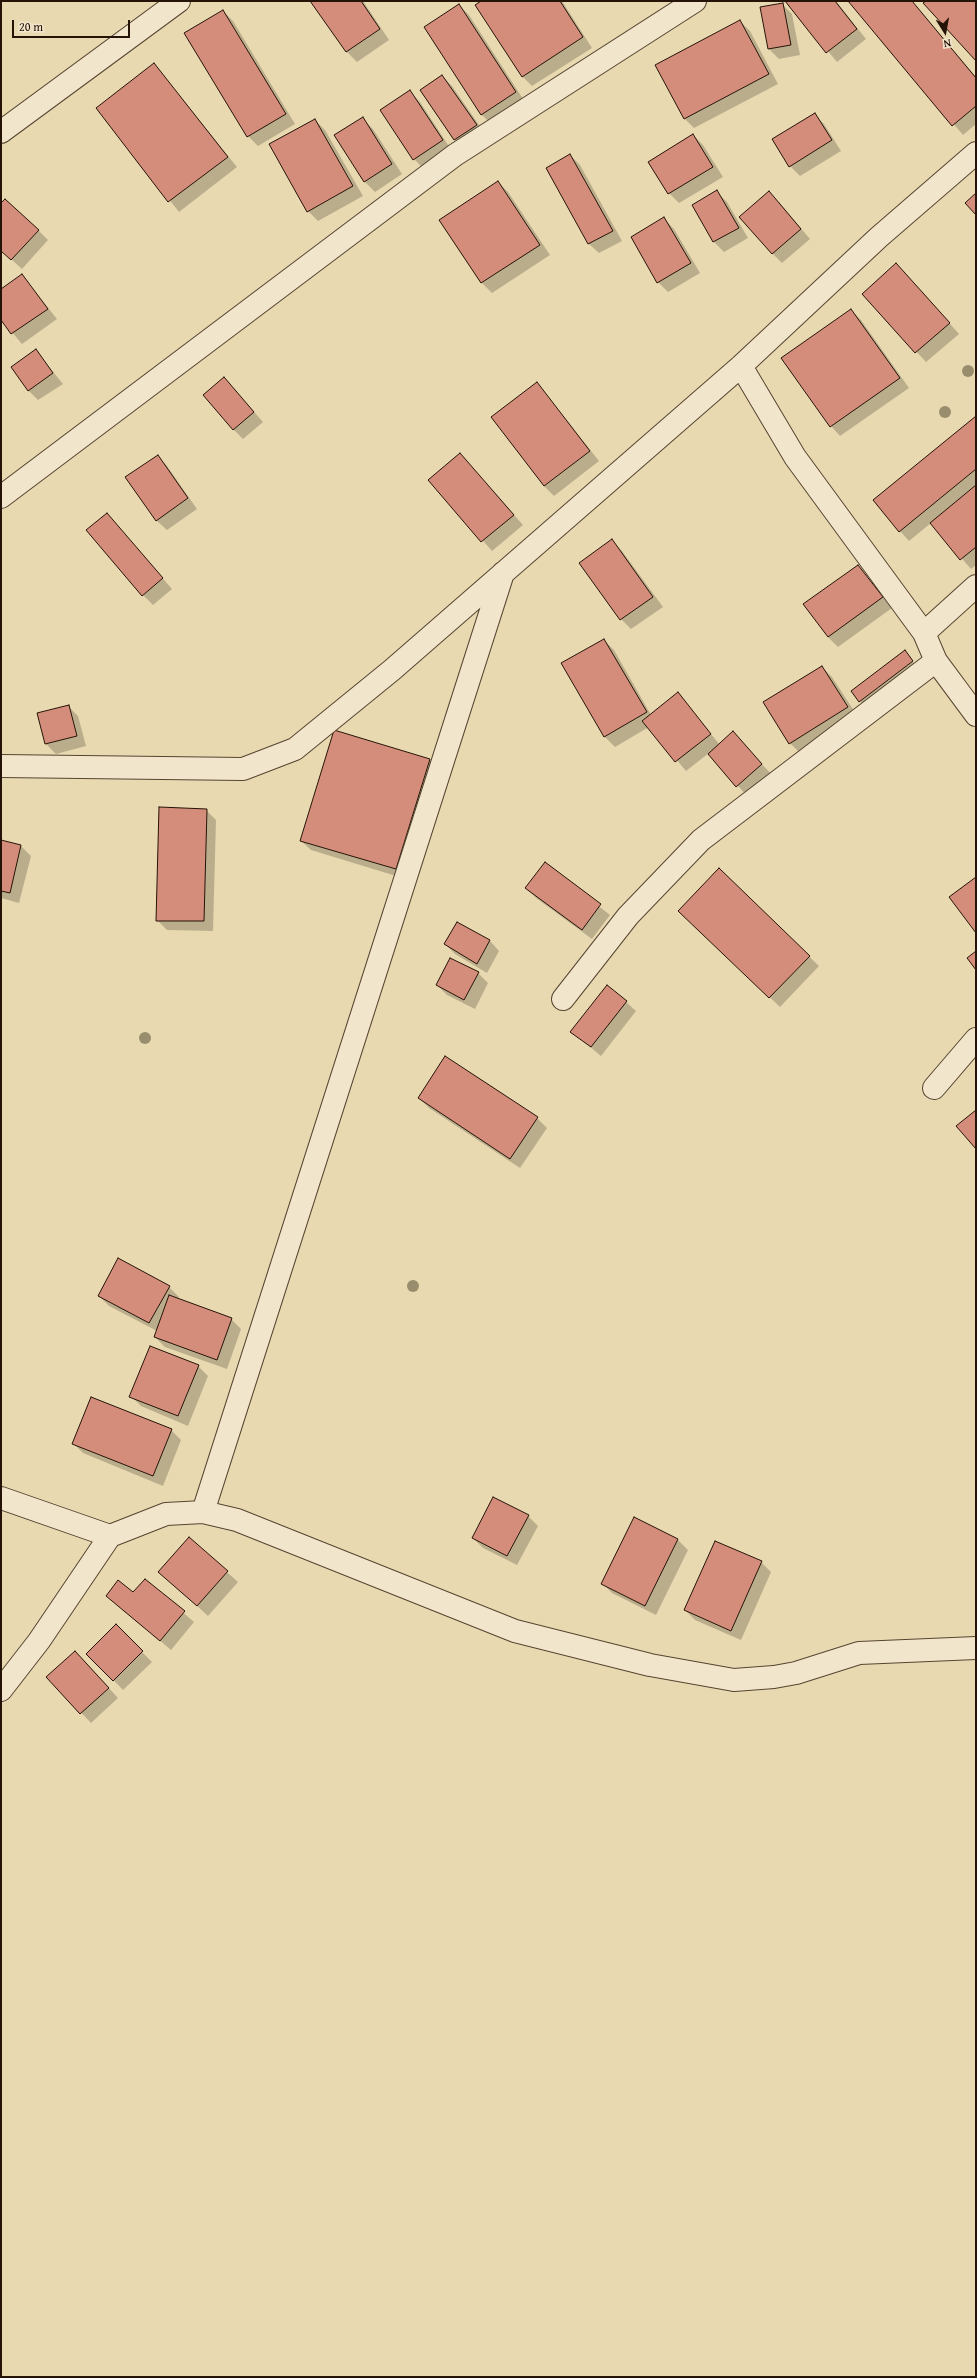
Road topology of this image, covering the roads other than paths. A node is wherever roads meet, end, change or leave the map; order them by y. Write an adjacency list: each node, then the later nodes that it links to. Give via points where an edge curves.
1 (179, 1): 3 (street)
2 (695, 1): 6 (street, via 455,155)
3 (1, 132)
4 (976, 153): 5 (street, via 879,237)
5 (741, 366): 7 (street); 9 (street, via 795,457)
6 (1, 497)
7 (503, 573): 12 (street, via 296,750 243,769); 17 (street)
8 (976, 586): 9 (street)
9 (924, 632): 10 (street)
10 (936, 662): 11 (street); 13 (street, via 701,840 628,916)
11 (976, 715)
12 (1, 766)
13 (563, 999)
14 (976, 1039): 15 (street)
15 (934, 1088)
16 (1, 1498): 18 (street)
17 (203, 1512): 18 (street, via 166,1514); 19 (street, via 237,1520 515,1631 650,1665 734,1680 796,1673 860,1654)
18 (110, 1536): 20 (street, via 39,1641)
19 (976, 1648)
20 (1, 1690)

